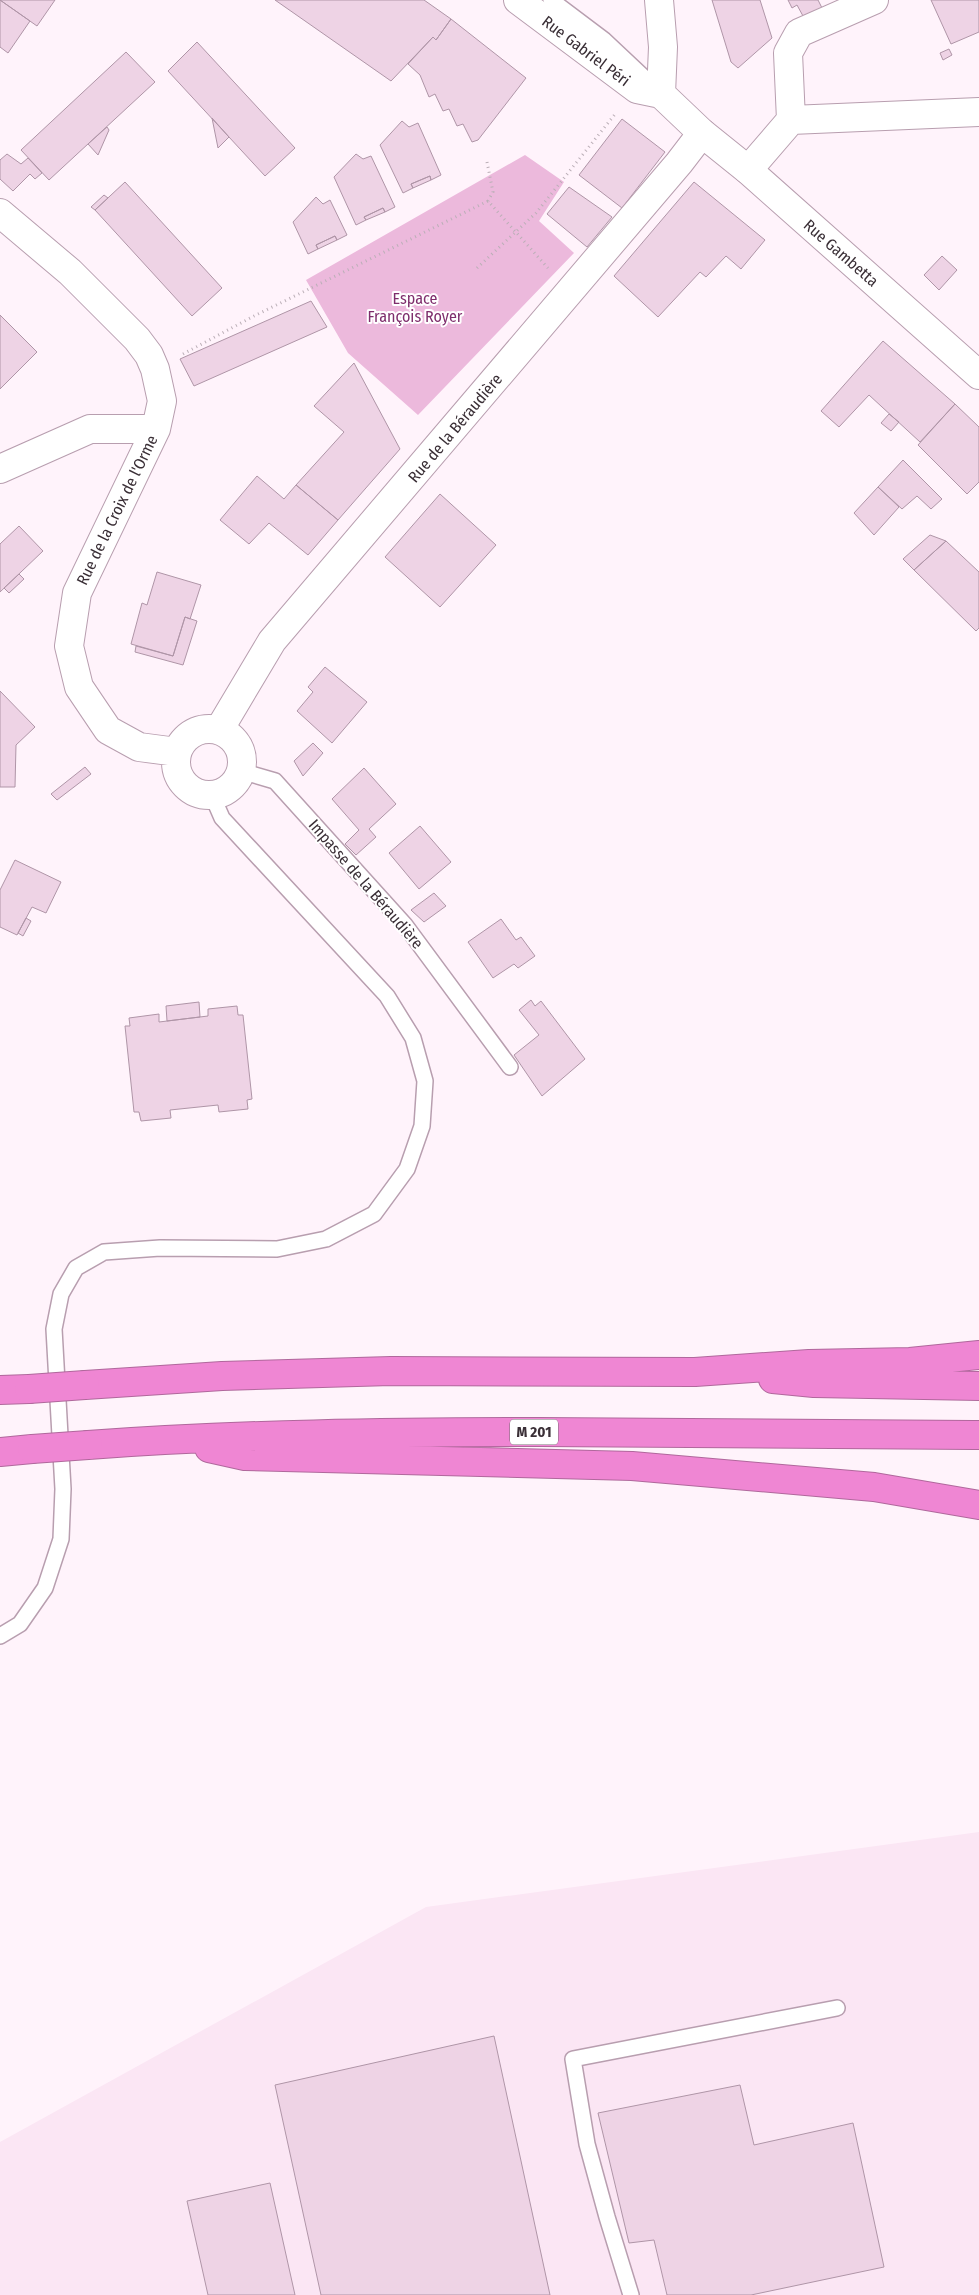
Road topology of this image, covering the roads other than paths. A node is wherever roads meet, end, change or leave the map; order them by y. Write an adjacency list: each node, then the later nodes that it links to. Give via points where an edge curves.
1 (518, 0): 5 (street, Rue Gabriel Péri)
2 (551, 0): 5 (lane, via 604,40)
3 (660, 0): 5 (street, via 663,47)
4 (874, 0): 7 (street, via 799,33 788,53)
5 (649, 91): 8 (street, Rue Gabriel Péri)
6 (979, 112): 7 (street)
7 (791, 120): 9 (street)
8 (702, 133): 9 (street, Rue Gambetta); 14 (street, Rue de la Béraudière, via 272,642)
9 (748, 170): 11 (street, Rue Gambetta)
10 (0, 213): 12 (street, Rue de la Croix de l'Orme, via 70,272 149,355 162,400)
11 (979, 375)
12 (156, 429): 13 (street, via 90,429); 15 (street, Rue de la Croix de l'Orme, via 77,593 69,646 79,687 108,730 139,747)
13 (0, 470)
14 (219, 730): 15 (street, via 209,728 189,735); 16 (street, via 236,742 242,761)
15 (177, 752): 17 (street, via 175,762 183,783 201,794)
16 (241, 772): 17 (street, via 230,788); 18 (lane, Impasse de la Béraudière, via 275,781 282,788 405,925)
17 (212, 795): 27 (lane, via 222,818 387,996 413,1038 425,1081 422,1126 406,1169 374,1214 326,1240 277,1249 160,1248 104,1252 76,1268 61,1294 54,1329 63,1489 61,1540 45,1588 20,1624)
18 (510, 1068)
19 (979, 1355): 20 (highway, via 910,1362 809,1364)
20 (695, 1372): 21 (highway, via 814,1383); 22 (highway, bridge, via 391,1371 222,1376)
21 (979, 1386)
22 (0, 1390)
23 (979, 1435): 24 (highway, M 201, via 365,1432)
24 (168, 1439): 25 (highway, M 201, bridge); 26 (highway, via 245,1456 632,1466 874,1487)
25 (0, 1452)
26 (979, 1505)
27 (0, 1636)
28 (837, 2008): 29 (lane, via 573,2059 587,2144)
29 (631, 2295)

